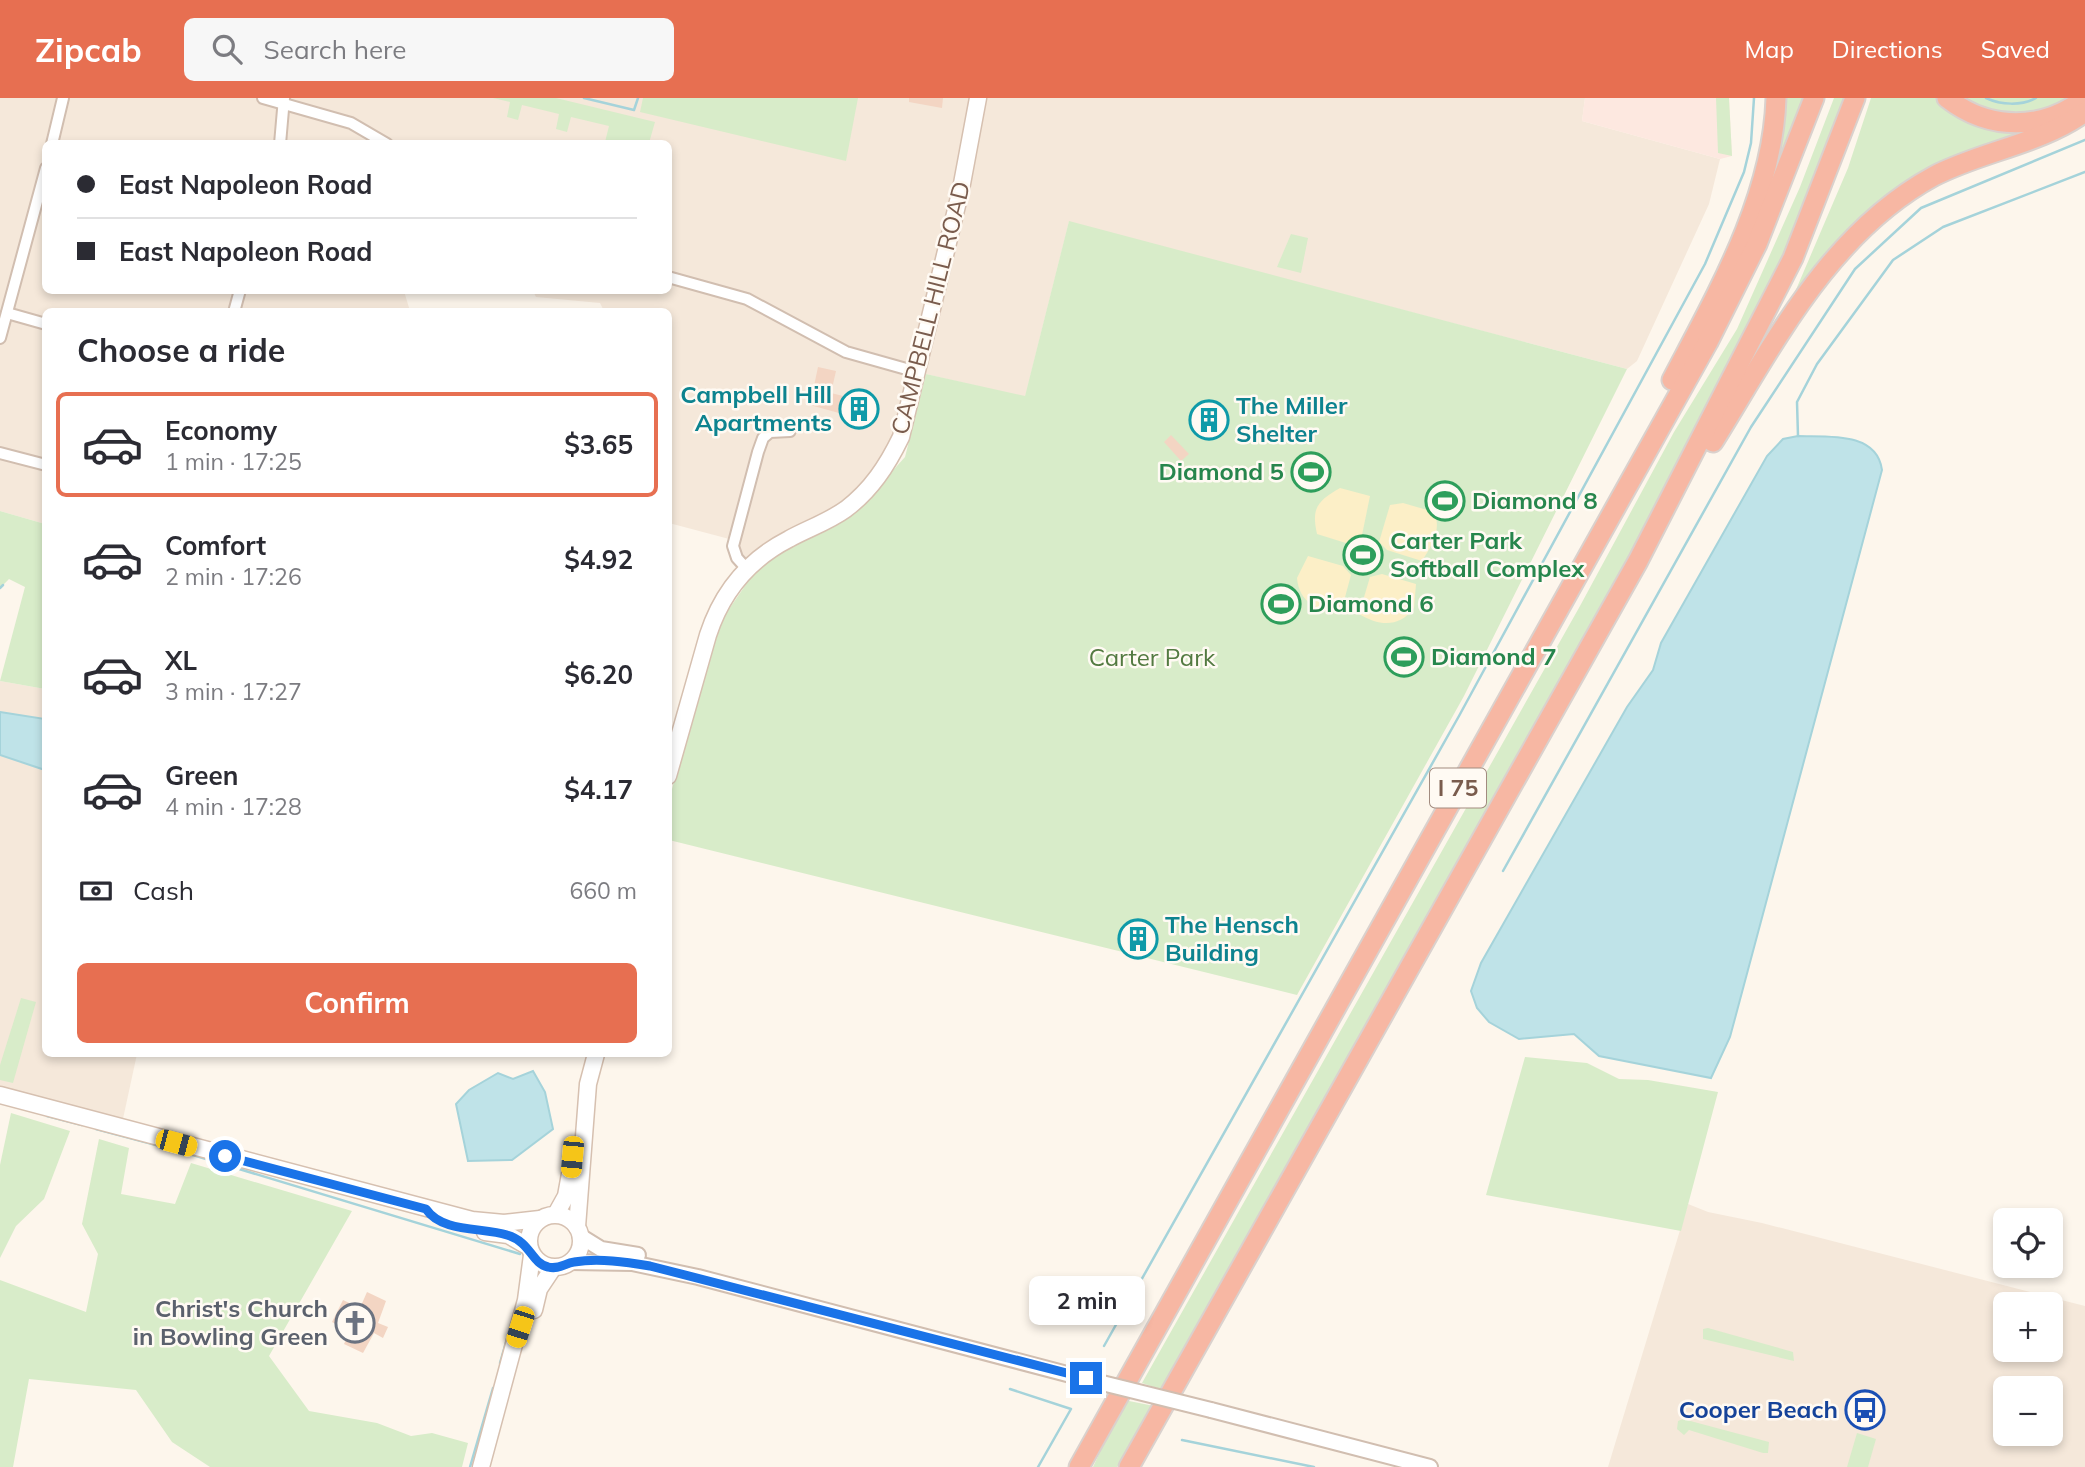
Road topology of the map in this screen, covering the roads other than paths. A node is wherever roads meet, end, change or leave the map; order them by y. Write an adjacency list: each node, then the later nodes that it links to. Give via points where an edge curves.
1 (63, 98): 11 (street)
2 (263, 98): 9 (street)
3 (978, 98): 19 (main road, CAMPBELL HILL ROAD)
4 (1776, 98): 23 (highway, via 1768,160 1746,225)
5 (1814, 98): 23 (highway, I 75, via 1783,182 1727,306)
6 (1855, 98): 24 (highway, I 75, via 1793,258)
7 (1947, 98): 8 (highway, via 1969,113 2023,124 2063,113)
8 (2085, 98)
9 (284, 101): 12 (street); 13 (street, via 351,123)
10 (2085, 112): 24 (highway, via 2049,131 1938,174 1864,225 1803,300)
11 (53, 140)
12 (280, 140)
13 (380, 140)
14 (42, 188): 16 (street)
15 (672, 278): 19 (street, via 747,299 846,352)
16 (7, 313): 17 (street); 18 (street)
17 (42, 323)
18 (0, 338)
19 (917, 372): 25 (main road, CAMPBELL HILL ROAD, via 901,438 873,483 843,511 770,550)
20 (790, 431): 25 (street, via 770,432 758,452 733,546)
21 (0, 453): 22 (street)
22 (42, 464)
23 (1600, 536): 39 (highway, I 75)
24 (1638, 561): 40 (highway, I 75)
25 (747, 569): 26 (main road, CAMPBELL HILL ROAD, via 715,615)
26 (672, 762)
27 (595, 1057): 28 (main road)
28 (588, 1084): 31 (main road, via 580,1098 568,1188); 32 (main road)
29 (0, 1095): 30 (main road)
30 (426, 1209): 31 (main road, via 489,1223); 33 (main road, via 449,1223 508,1235)
31 (548, 1217): 32 (main road, via 567,1218); 33 (main road, via 531,1232)
32 (578, 1232): 34 (main road, via 579,1247); 36 (street, via 601,1249 660,1260)
33 (531, 1251): 35 (main road, via 540,1264); 37 (main road, via 526,1300)
34 (570, 1262): 35 (main road); 36 (street, via 632,1263)
35 (553, 1268): 37 (main road, via 539,1289 523,1341)
36 (698, 1277): 41 (street, bridge)
37 (511, 1359): 38 (main road)
38 (481, 1467)
39 (1079, 1467)
40 (1129, 1467)
41 (1430, 1467)

